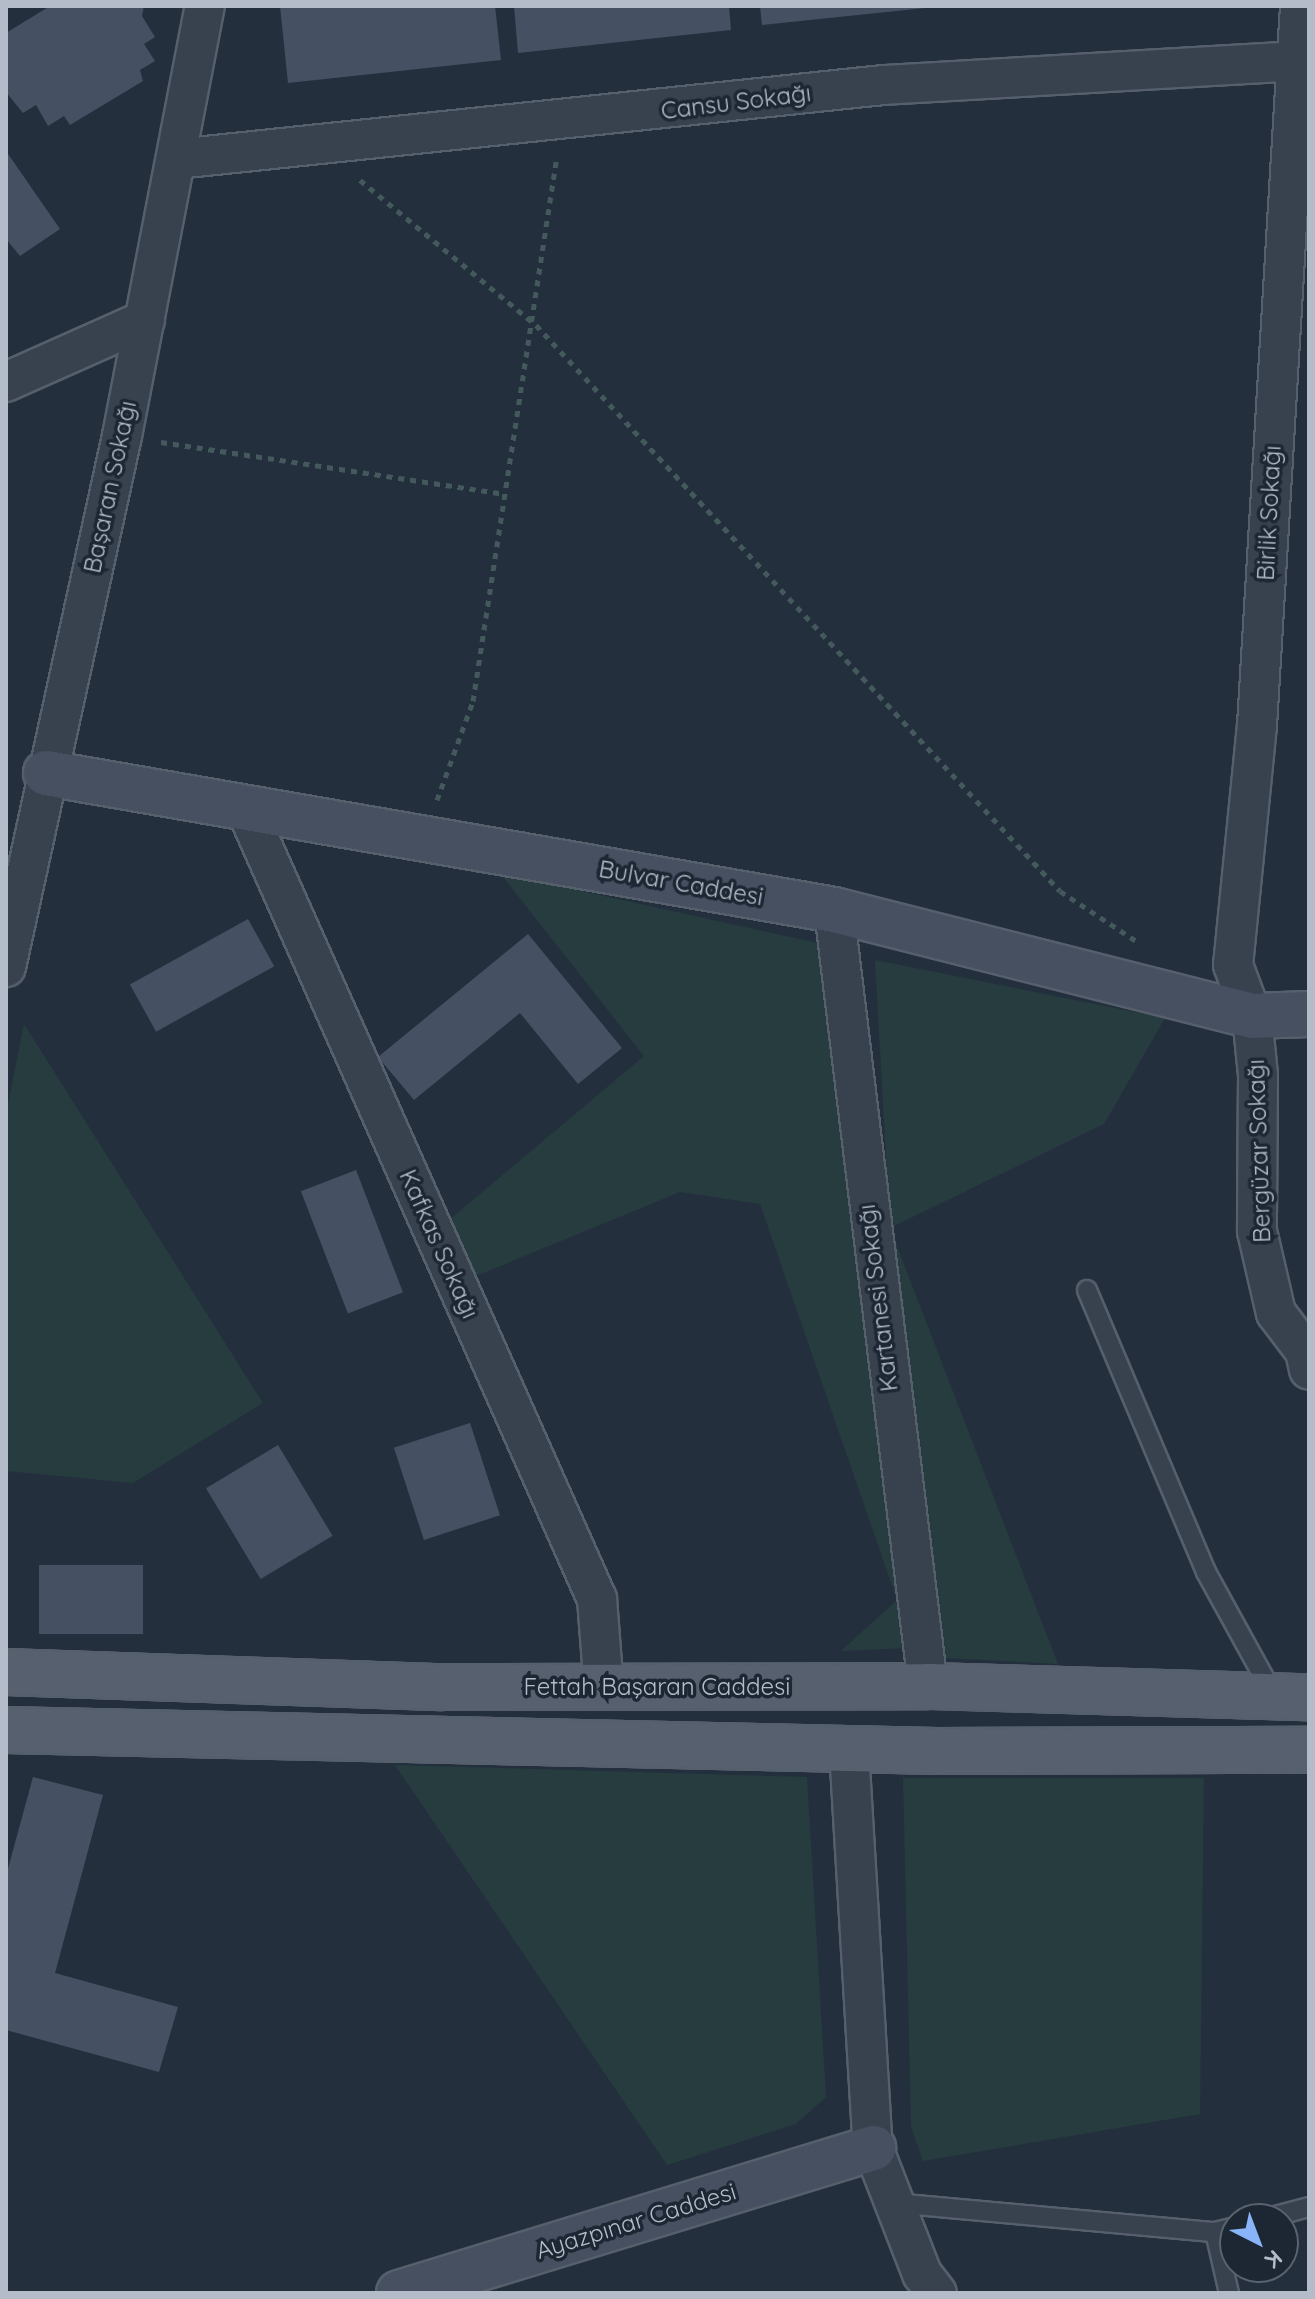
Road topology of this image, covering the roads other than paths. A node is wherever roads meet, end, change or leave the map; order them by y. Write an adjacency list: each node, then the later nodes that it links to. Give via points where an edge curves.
1 (205, 6): 4 (street, Başaran Sokağı)
2 (1300, 6): 3 (street, Birlik Sokağı)
3 (1297, 61): 4 (street, Cansu Sokağı, via 883,85 562,124); 12 (street, Birlik Sokağı, via 1257,725 1233,965)
4 (177, 159): 5 (street, Başaran Sokağı)
5 (145, 320): 6 (street); 7 (street, Başaran Sokağı)
6 (6, 382)
7 (46, 773): 8 (street, Bulvar Caddesi); 10 (street, Başaran Sokağı)
8 (245, 807): 9 (street, Bulvar Caddesi); 18 (street, Kafkas Sokağı, via 597,1599)
9 (834, 910): 12 (street, Bulvar Caddesi); 17 (street, Kartanesi Sokağı)
10 (6, 967)
11 (1309, 1014): 12 (street, Bulvar Caddesi)
12 (1252, 1016): 14 (street, Bergüzar Sokağı, via 1257,1231)
13 (1087, 1290): 19 (lane, via 1206,1572)
14 (1292, 1314): 15 (street, Bergüzar Sokağı)
15 (1309, 1370)
16 (6, 1672): 18 (main road, Fettah Başaran Caddesi)
17 (928, 1686): 18 (main road, Fettah Başaran Caddesi); 19 (main road, Fettah Başaran Caddesi)
18 (604, 1689)
19 (1292, 1696)
20 (6, 1730): 21 (main road)
21 (849, 1749): 22 (main road); 23 (street)
22 (1309, 1750)
23 (873, 2148): 24 (street); 27 (street, Ayazpınar Caddesi)
24 (894, 2203): 26 (lane); 28 (street)
25 (1219, 2231): 26 (lane)
26 (1215, 2232): 29 (lane)
27 (399, 2293)
28 (937, 2293)
29 (1229, 2293)

